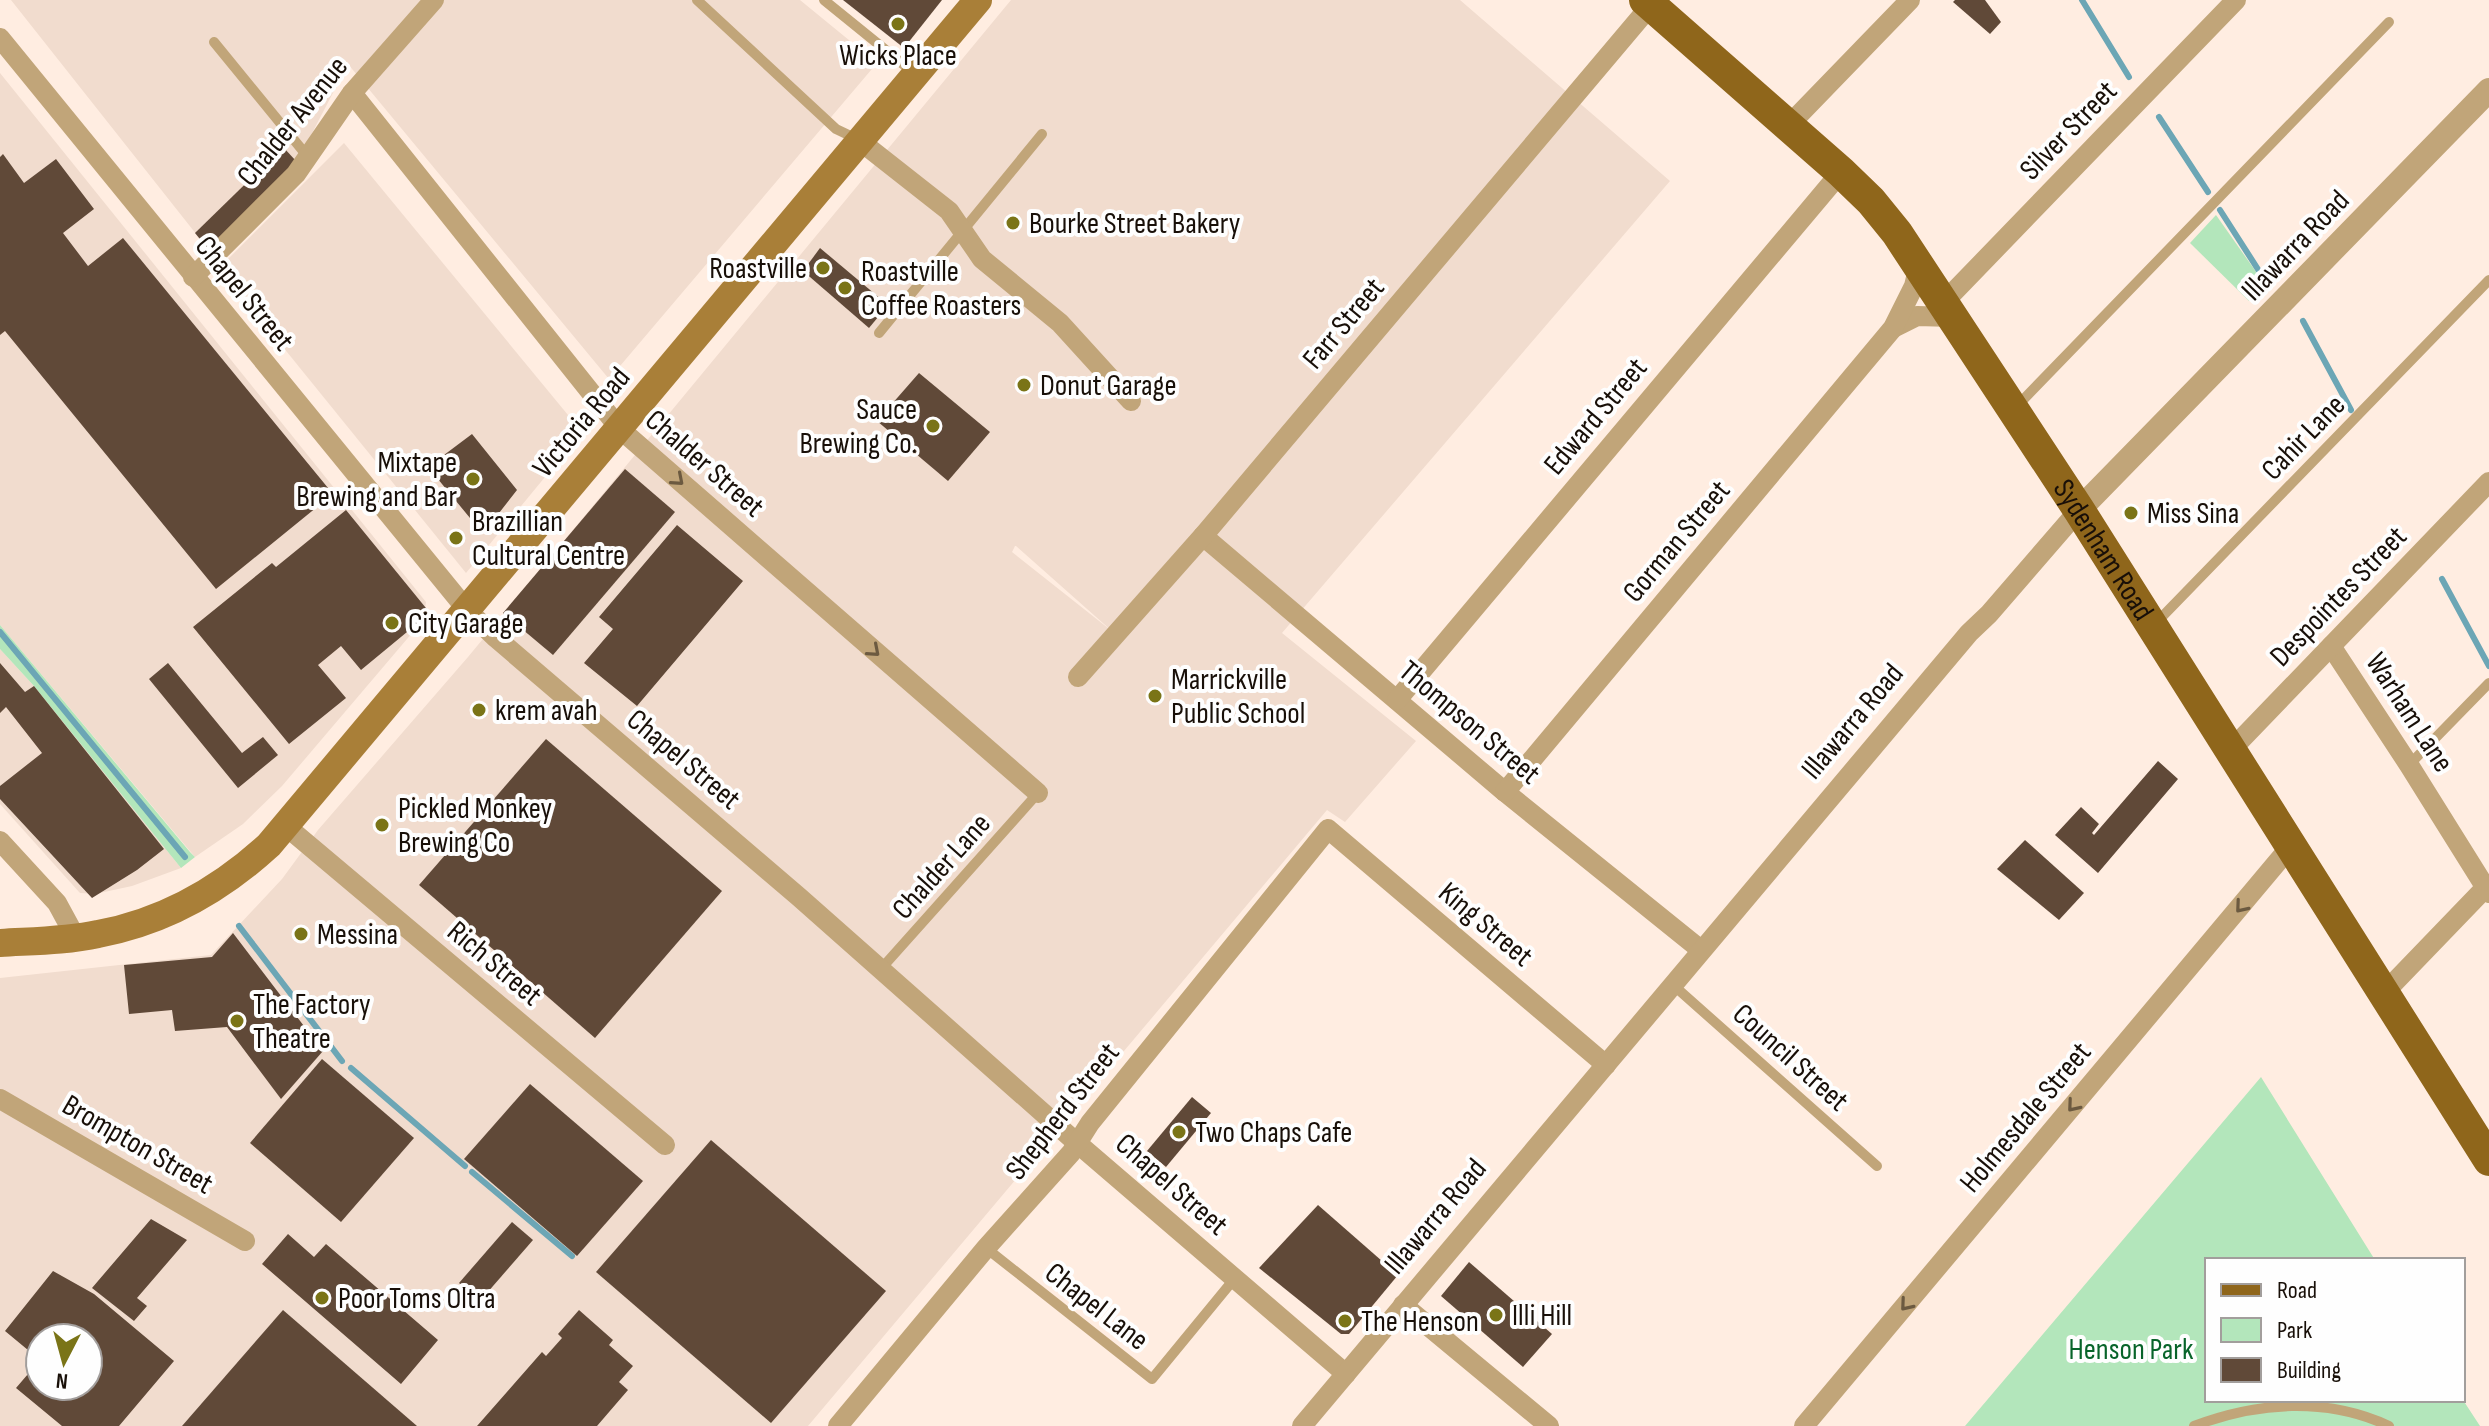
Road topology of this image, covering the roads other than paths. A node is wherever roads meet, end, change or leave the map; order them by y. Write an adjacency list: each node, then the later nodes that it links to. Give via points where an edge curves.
1 (434, 0): 13 (street, Chalder Avenue)
2 (697, 0): 16 (lane, via 836,129)
3 (824, 0): 11 (lane)
4 (978, 0): 11 (main road, Victoria Road)
5 (1910, 0): 14 (street)
6 (2236, 0): 23 (street, Silver Street)
7 (1648, 2): 14 (main road, Sydenham Road); 31 (street, Farr Street)
8 (2389, 22): 27 (lane)
9 (0, 38): 21 (street, Chapel Street)
10 (214, 42): 17 (lane)
11 (916, 74): 16 (main road, Victoria Road)
12 (2489, 90): 30 (street, Illawarra Road)
13 (352, 93): 17 (street, Chalder Avenue); 28 (street, Chalder Street)
14 (1789, 125): 18 (main road, Sydenham Road)
15 (1042, 134): 19 (lane)
16 (860, 141): 19 (street, via 949,211); 28 (main road, Victoria Road)
17 (308, 157): 21 (street, Chalder Avenue)
18 (1841, 172): 20 (main road, Sydenham Road, via 1871,201); 37 (street, Edward Street)
19 (961, 231): 25 (lane); 26 (street, via 982,259 1060,323)
20 (1919, 265): 23 (main road, Sydenham Road); 24 (street, Gorman Street)
21 (193, 277): 32 (street, Chapel Street)
22 (2489, 280): 33 (lane, Cahir Lane)
23 (1949, 310): 24 (street, via 1917,316); 27 (main road, Sydenham Road)
24 (1893, 328): 40 (street, Gorman Street)
25 (879, 333)
26 (1131, 401)
27 (2014, 410): 30 (main road, Sydenham Road)
28 (620, 429): 32 (main road, Victoria Road); 41 (street, Chalder Street, one-way to 41)
29 (2489, 482): 34 (street, Despointes Street)
30 (2079, 510): 33 (main road, Sydenham Road); 49 (street, Illawarra Road)
31 (1203, 536): 35 (street, Farr Street); 37 (street, Thompson Street)
32 (467, 610): 42 (main road, Victoria Road); 50 (street, Chapel Street)
33 (2152, 627): 38 (main road, Sydenham Road)
34 (2331, 646): 38 (street, Despointes Street); 39 (street, Warham Lane)
35 (1078, 677)
36 (2489, 683): 39 (lane)
37 (1397, 700): 40 (street, Thompson Street)
38 (2230, 751): 45 (main road, Sydenham Road)
39 (2409, 765): 46 (street, Warham Lane)
40 (1505, 792): 49 (street, Thompson Street)
41 (1038, 793): 50 (lane, Chalder Lane)
42 (287, 827): 47 (main road, Victoria Road, via 246,867 197,898 124,928); 56 (street, Rich Street)
43 (1328, 829): 53 (street, King Street); 55 (street, Shepherd Street)
44 (0, 841): 47 (street, via 57,903)
45 (2290, 847): 52 (main road, Sydenham Road); 67 (street, Holmesdale Street, one-way to 67)
46 (2488, 888): 52 (street)
47 (76, 938): 48 (main road, Victoria Road)
48 (0, 943)
49 (1701, 950): 51 (street, Illawarra Road)
50 (880, 970): 55 (street, Chapel Street)
51 (1672, 984): 53 (street, Illawarra Road); 58 (lane, Council Street)
52 (2384, 993): 57 (main road, Sydenham Road)
53 (1606, 1065): 62 (street, Illawarra Road)
54 (0, 1099): 59 (street, Brompton Street)
55 (1077, 1143): 60 (street, Shepherd Street); 61 (street, Chapel Street)
56 (665, 1145)
57 (2489, 1160)
58 (1877, 1166)
59 (245, 1241)
60 (986, 1248): 61 (lane, Chapel Lane, via 1152,1379); 64 (street, Shepherd Street)
61 (1235, 1278): 63 (street, Chapel Street)
62 (1403, 1305): 63 (street, Illawarra Road); 66 (street)
63 (1346, 1374): 65 (street, Illawarra Road)
64 (838, 1426)
65 (1302, 1426)
66 (1549, 1426)
67 (1804, 1426)
68 (2194, 1426): 69 (lane, via 2288,1405 2331,1407)
69 (2389, 1426)

